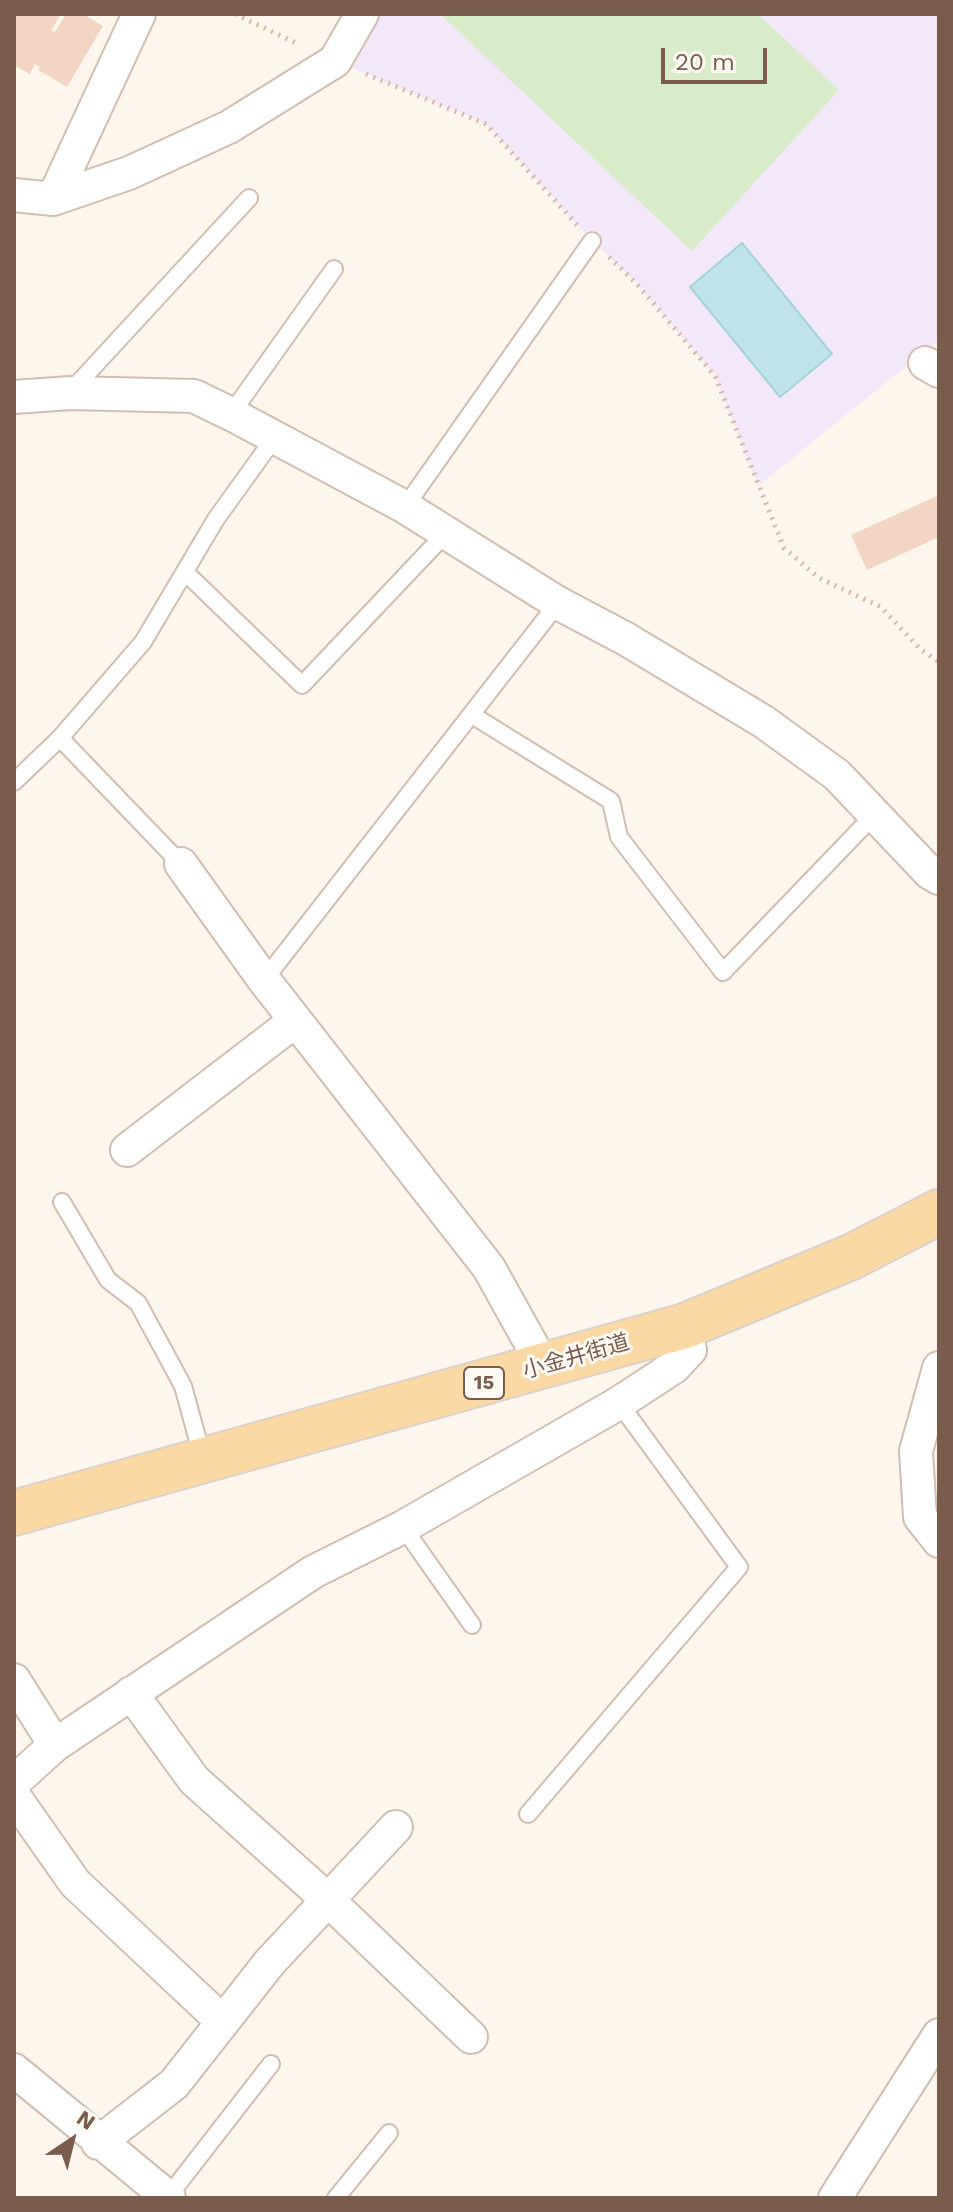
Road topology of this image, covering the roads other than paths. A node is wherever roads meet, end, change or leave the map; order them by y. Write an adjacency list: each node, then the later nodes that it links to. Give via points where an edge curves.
1 (139, 14): 5 (street)
2 (362, 14): 5 (street, via 335,61 229,127 129,173)
3 (14, 195): 5 (street)
4 (249, 198): 8 (lane)
5 (53, 199)
6 (592, 241): 12 (lane)
7 (334, 269): 10 (lane)
8 (70, 393): 9 (street); 10 (street, via 194,396)
9 (14, 397)
10 (231, 414): 11 (street)
11 (275, 437): 12 (street); 14 (lane)
12 (405, 507): 13 (street)
13 (446, 533): 14 (lane, via 302,685); 15 (street)
14 (185, 572): 17 (lane, via 143,642)
15 (558, 603): 16 (lane); 19 (street, via 764,722 837,775)
16 (472, 715): 19 (lane, via 611,801 619,837 723,972); 22 (lane)
17 (60, 738): 18 (lane); 20 (lane)
18 (14, 782)
19 (876, 813): 21 (street)
20 (181, 864): 22 (street)
21 (939, 878)
22 (264, 980): 23 (street)
23 (295, 1021): 24 (street); 28 (street, via 489,1268)
24 (127, 1150)
25 (62, 1202): 31 (lane, via 108,1280 138,1303 183,1386)
26 (939, 1212): 27 (main road, 小金井街道 / 15, via 851,1257)
27 (685, 1326): 28 (main road, 小金井街道 / 15); 30 (street, via 690,1350 674,1367)
28 (544, 1367): 31 (main road, 小金井街道 / 15)
29 (939, 1368): 34 (street, via 916,1451 920,1517)
30 (619, 1403): 33 (street); 41 (lane, via 739,1567)
31 (204, 1460): 32 (main road, 小金井街道 / 15)
32 (14, 1513)
33 (403, 1527): 35 (lane); 37 (street, via 313,1572)
34 (939, 1541)
35 (472, 1625)
36 (14, 1680): 38 (street)
37 (131, 1693): 38 (street); 43 (street, via 194,1780)
38 (55, 1745): 39 (street)
39 (14, 1782)
40 (14, 1796): 44 (street, via 75,1883)
41 (528, 1814)
42 (396, 1827): 43 (street)
43 (328, 1900): 44 (street); 46 (street)
44 (223, 2022): 50 (street, via 174,2084)
45 (939, 2035): 53 (street)
46 (471, 2037)
47 (271, 2064): 51 (lane)
48 (14, 2070): 50 (street)
49 (389, 2133): 52 (lane)
50 (98, 2143): 51 (street)
51 (168, 2198)
52 (336, 2198)
53 (835, 2198)

